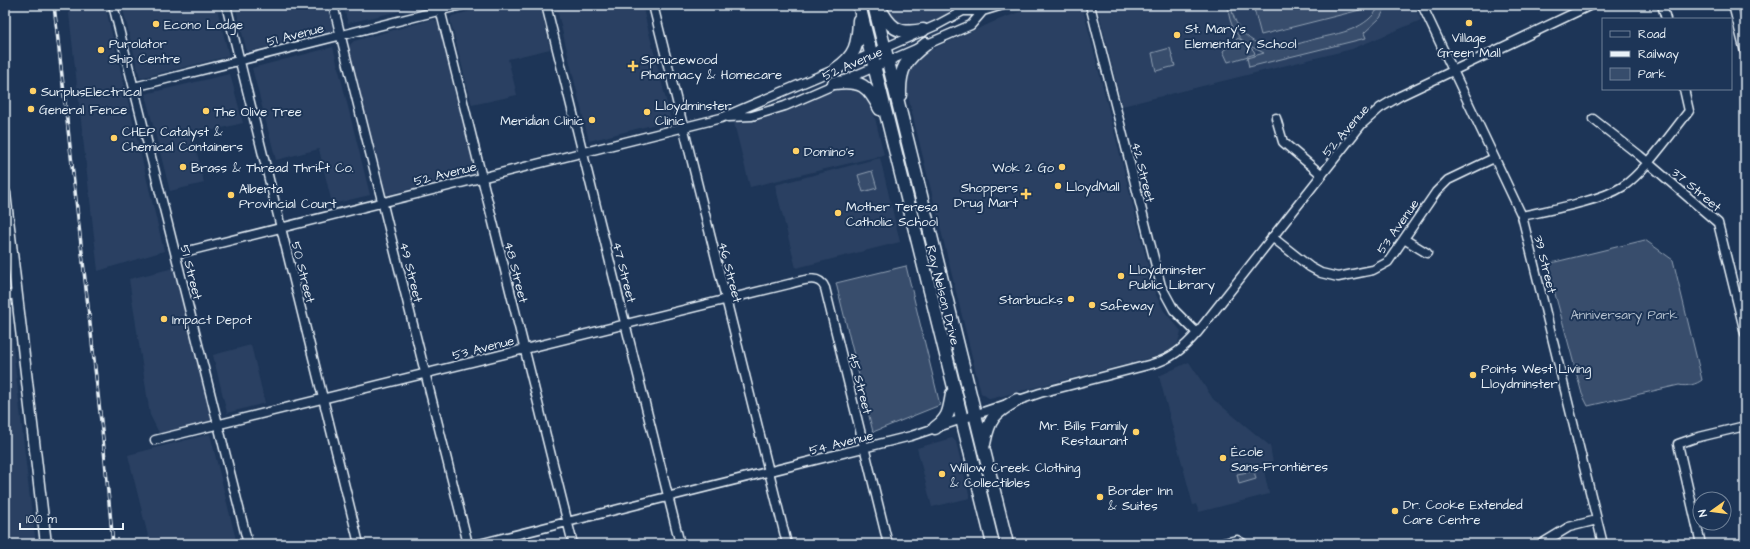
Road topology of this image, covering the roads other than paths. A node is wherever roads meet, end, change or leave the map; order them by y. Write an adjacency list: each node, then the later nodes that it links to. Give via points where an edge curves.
1 (113, 5): 31 (street, 51 Street)
2 (226, 5): 25 (street, 50 Street)
3 (333, 5): 20 (street, 49 Street)
4 (462, 5): 16 (street, 51 Avenue)
5 (546, 5): 39 (street, 47 Street)
6 (653, 5): 37 (street, 46 Street)
7 (874, 5): 22 (highway, Ray Nelson Drive)
8 (878, 5): 19 (highway, via 896,29 904,32)
9 (1004, 5): 17 (street, 52 Avenue)
10 (1090, 5): 59 (street, 42 Street, via 1161,286 1174,310)
11 (1422, 5): 29 (street, 39 Street)
12 (1591, 5): 29 (street, 52 Avenue)
13 (1662, 5): 18 (street)
14 (1733, 5): 23 (street)
15 (859, 7): 24 (highway, Ray Nelson Drive); 28 (highway, via 858,40 848,61)
16 (439, 8): 20 (street, 51 Avenue); 45 (street, 48 Street)
17 (983, 11): 19 (street, 52 Avenue, via 963,11); 21 (street, 52 Avenue, via 971,25)
18 (1666, 18)
19 (923, 30): 22 (street, 52 Avenue)
20 (341, 35): 25 (street, 51 Avenue); 47 (street, 49 Street)
21 (926, 44): 26 (street, 52 Avenue); 33 (highway, via 912,54 903,69 899,84)
22 (884, 48): 24 (street, 52 Avenue); 26 (highway, Ray Nelson Drive)
23 (1745, 52)
24 (871, 54): 27 (highway, Ray Nelson Drive); 28 (street, 52 Avenue)
25 (240, 60): 31 (street, 51 Avenue); 49 (street, 50 Street)
26 (888, 61): 27 (street, 52 Avenue); 33 (highway, Ray Nelson Drive)
27 (874, 66): 30 (street, 52 Avenue); 38 (highway, Ray Nelson Drive)
28 (836, 69): 34 (street, 52 Avenue)
29 (1453, 70): 40 (street, 39 Street); 44 (street, 52 Avenue, via 1377,110 1361,125)
30 (834, 83): 34 (street, 52 Avenue, via 774,110 752,116); 38 (highway, via 858,83 865,86 876,100)
31 (134, 86): 53 (street, 51 Street)
32 (1684, 90): 42 (street, via 1689,111)
33 (900, 114): 41 (highway, Ray Nelson Drive)
34 (721, 118): 37 (street, 52 Avenue)
35 (1276, 118): 44 (street, via 1283,142)
36 (1593, 119): 42 (street, 37 Street)
37 (683, 127): 39 (street, 52 Avenue); 57 (street, 46 Street)
38 (889, 127): 63 (highway, Ray Nelson Drive)
39 (582, 152): 45 (street, 52 Avenue); 58 (street, 47 Street)
40 (1494, 158): 48 (street, 39 Street); 51 (street, 53 Avenue, via 1448,180 1436,192)
41 (912, 160): 43 (highway); 66 (highway, Ray Nelson Drive)
42 (1647, 162): 48 (street, via 1623,186 1609,194); 60 (street, 37 Street, via 1718,223)
43 (924, 175)
44 (1322, 175): 50 (street, 52 Avenue)
45 (481, 177): 47 (street, 52 Avenue); 61 (street, 48 Street)
46 (5, 193): 55 (main road)
47 (382, 201): 49 (street, 52 Avenue); 62 (street, 49 Street)
48 (1522, 216): 76 (street, 39 Street)
49 (281, 226): 53 (street, 52 Avenue); 64 (street, 50 Street)
50 (1272, 237): 51 (street, 53 Avenue, via 1310,267 1338,278 1373,270 1388,262); 59 (street, 52 Avenue)
51 (1404, 239): 52 (street)
52 (1427, 253)
53 (176, 254): 68 (street, 51 Street)
54 (816, 279): 57 (street, 53 Avenue); 72 (street, 45 Street, via 825,288)
55 (16, 294): 56 (street); 78 (main road)
56 (5, 296)
57 (726, 299): 58 (street, 53 Avenue); 74 (street, 46 Street)
58 (626, 324): 61 (street, 53 Avenue); 75 (street, 47 Street)
59 (1197, 333): 65 (street, 54 Avenue, via 1180,350 1160,362)
60 (1745, 333)
61 (524, 349): 62 (street, 53 Avenue); 77 (street, 48 Street)
62 (426, 374): 64 (street, 53 Avenue); 81 (street, 49 Street)
63 (953, 389): 67 (highway, Ray Nelson Drive); 70 (highway, via 945,420)
64 (323, 399): 68 (street, 53 Avenue); 80 (street, 50 Street)
65 (1017, 400): 66 (street, 54 Avenue); 73 (highway, via 991,418)
66 (975, 415): 67 (street, 54 Avenue); 73 (highway, Ray Nelson Drive)
67 (961, 419): 70 (street, 54 Avenue); 87 (highway, Ray Nelson Drive)
68 (218, 425): 71 (street, 53 Avenue); 79 (street, 51 Street)
69 (1745, 426): 93 (street, via 1678,444)
70 (935, 428): 72 (street, 54 Avenue)
71 (155, 440)
72 (865, 448): 74 (street, 54 Avenue); 86 (street, 45 Street)
73 (983, 449): 88 (highway, Ray Nelson Drive)
74 (769, 472): 75 (street, 54 Avenue); 85 (street, 46 Street)
75 (669, 498): 77 (street, 54 Avenue); 84 (street, 47 Street)
76 (1597, 520): 91 (street, via 1569,527); 92 (street, 39 Street)
77 (568, 522): 82 (street, 54 Avenue); 83 (street, 48 Street)
78 (46, 544)
79 (248, 544)
80 (359, 544)
81 (468, 544)
82 (479, 544)
83 (573, 544)
84 (680, 544)
85 (787, 544)
86 (888, 544)
87 (993, 544)
88 (1007, 544)
89 (1219, 544): 90 (street, via 1237,540)
90 (1244, 544)
91 (1541, 544)
92 (1603, 544)
93 (1701, 544)

